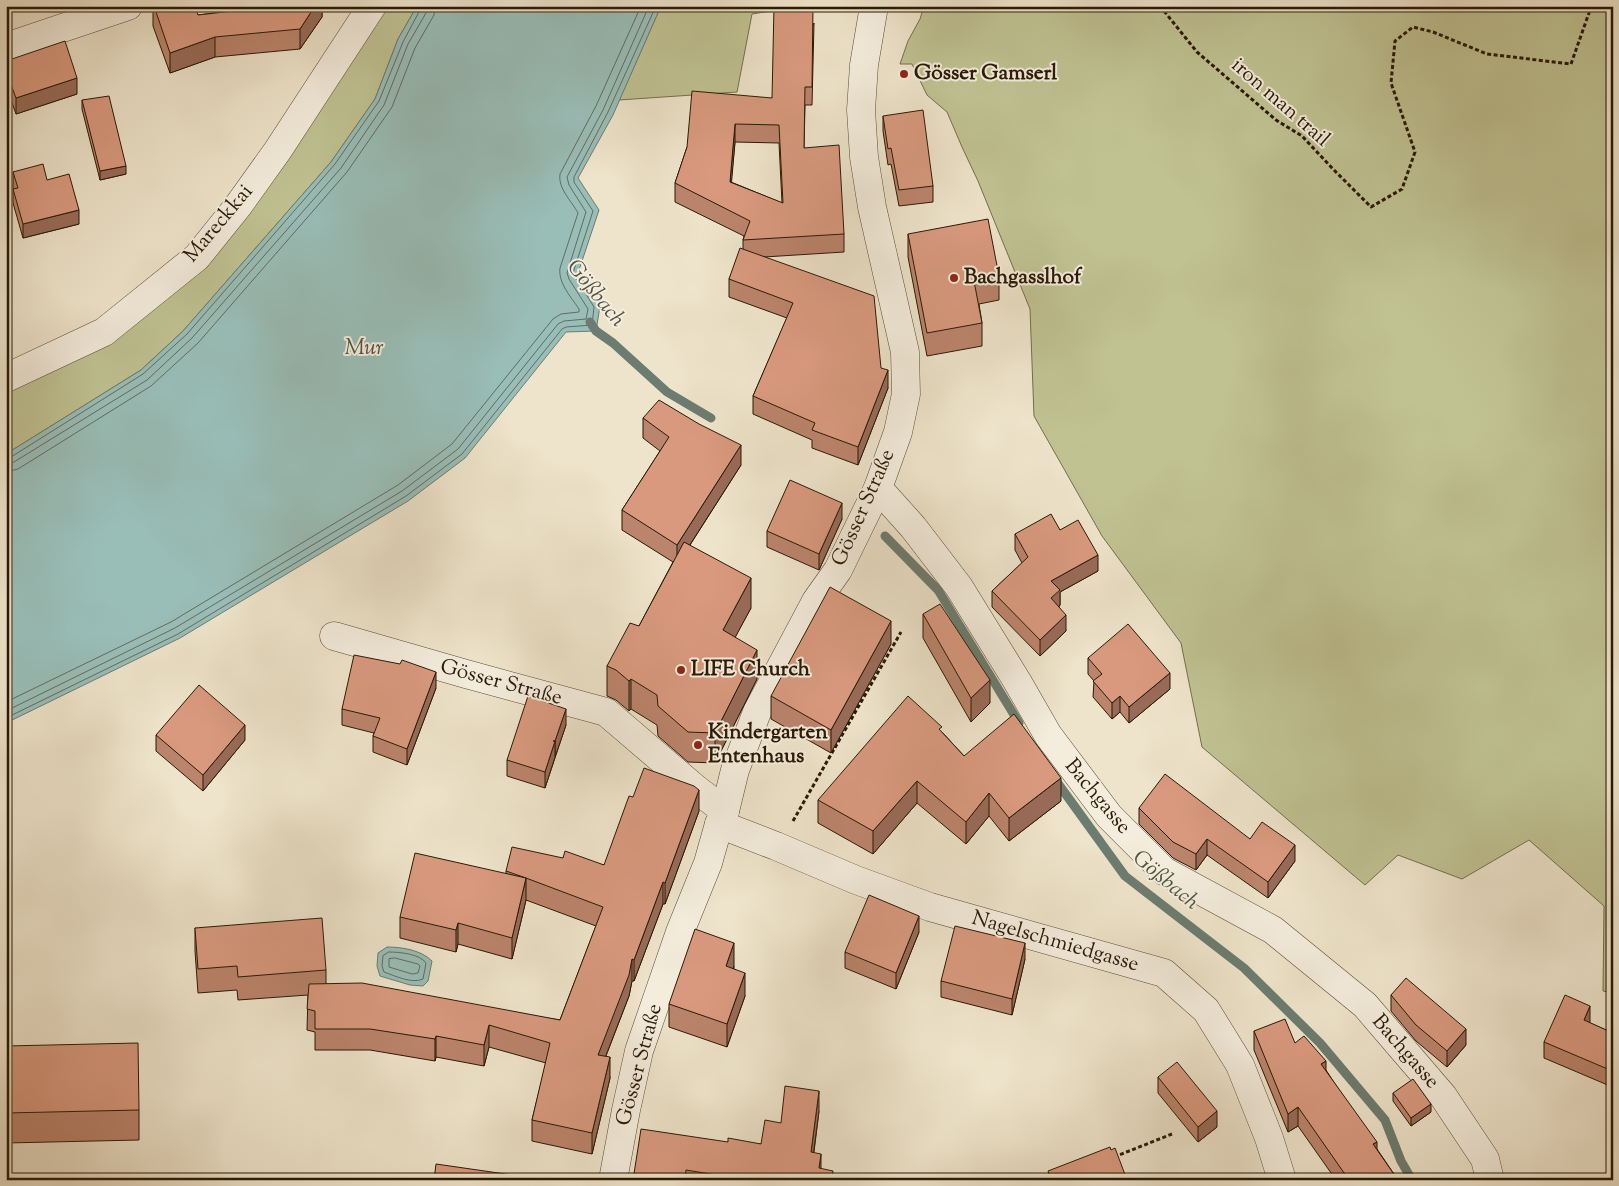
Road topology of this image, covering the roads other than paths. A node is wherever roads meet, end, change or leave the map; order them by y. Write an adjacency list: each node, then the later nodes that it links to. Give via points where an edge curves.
1 (128, 6): 4 (street)
2 (372, 6): 5 (street, Mareckkai, via 278,150 197,257 104,332)
3 (874, 6): 6 (street, Gösser Straße, via 864,65 861,110 864,157 905,352 906,377 898,432)
4 (6, 47)
5 (6, 378)
6 (875, 495): 8 (street, Gösser Straße, via 838,570 816,601 757,712 735,770); 11 (street, Bachgasse, via 913,527 959,587 1048,735 1109,816 1164,871 1273,930 1364,1005 1443,1096 1485,1159)
7 (334, 636): 8 (street, Gösser Straße, via 606,712 696,789)
8 (722, 818): 9 (street, Gösser Straße, via 639,1051); 10 (street, Nagelschmiedgasse, via 776,846 930,907 1164,973 1206,1010 1240,1065)
9 (613, 1180)
10 (1282, 1180)
11 (1490, 1180)

